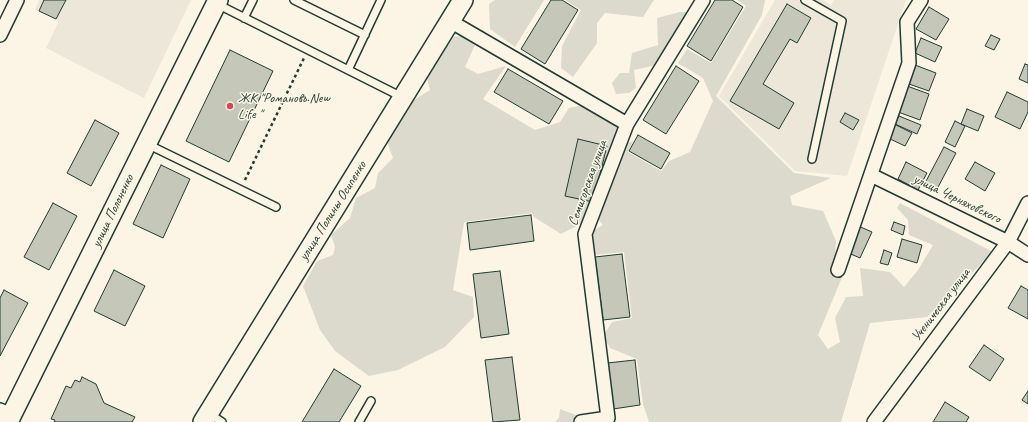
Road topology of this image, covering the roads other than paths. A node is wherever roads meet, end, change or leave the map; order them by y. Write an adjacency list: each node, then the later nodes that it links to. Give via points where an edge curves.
1 (16, 0): 12 (street)
2 (253, 0): 10 (lane)
3 (294, 0): 13 (lane)
4 (381, 0): 13 (lane)
5 (463, 0): 11 (main road, улица Полины Осипенко)
6 (703, 0): 16 (street, Семигорская улица)
7 (805, 0): 18 (lane, via 842,21)
8 (921, 0): 19 (street, via 908,22 909,63)
9 (217, 2): 10 (lane); 17 (main road, улица Полоненко)
10 (244, 18): 14 (lane)
11 (450, 21): 15 (main road, улица Полины Осипенко); 16 (street)
12 (0, 35)
13 (365, 35): 14 (lane)
14 (348, 70): 15 (lane)
15 (403, 97): 27 (main road, улица Полины Осипенко)
16 (627, 124): 29 (street, Семигорская улица, via 585,234 608,418)
17 (146, 144): 21 (lane); 26 (main road, улица Полоненко)
18 (812, 159)
19 (871, 175): 22 (street, улица Черняховского); 24 (street)
20 (1028, 203): 22 (street, Ученическая улица)
21 (276, 207)
22 (1008, 242): 23 (street, улица Черняховского); 30 (street, Ученическая улица)
23 (1028, 255)
24 (838, 270)
25 (371, 401): 28 (lane)
26 (6, 416)
27 (211, 419)
28 (359, 422)
29 (581, 422)
30 (874, 422)

